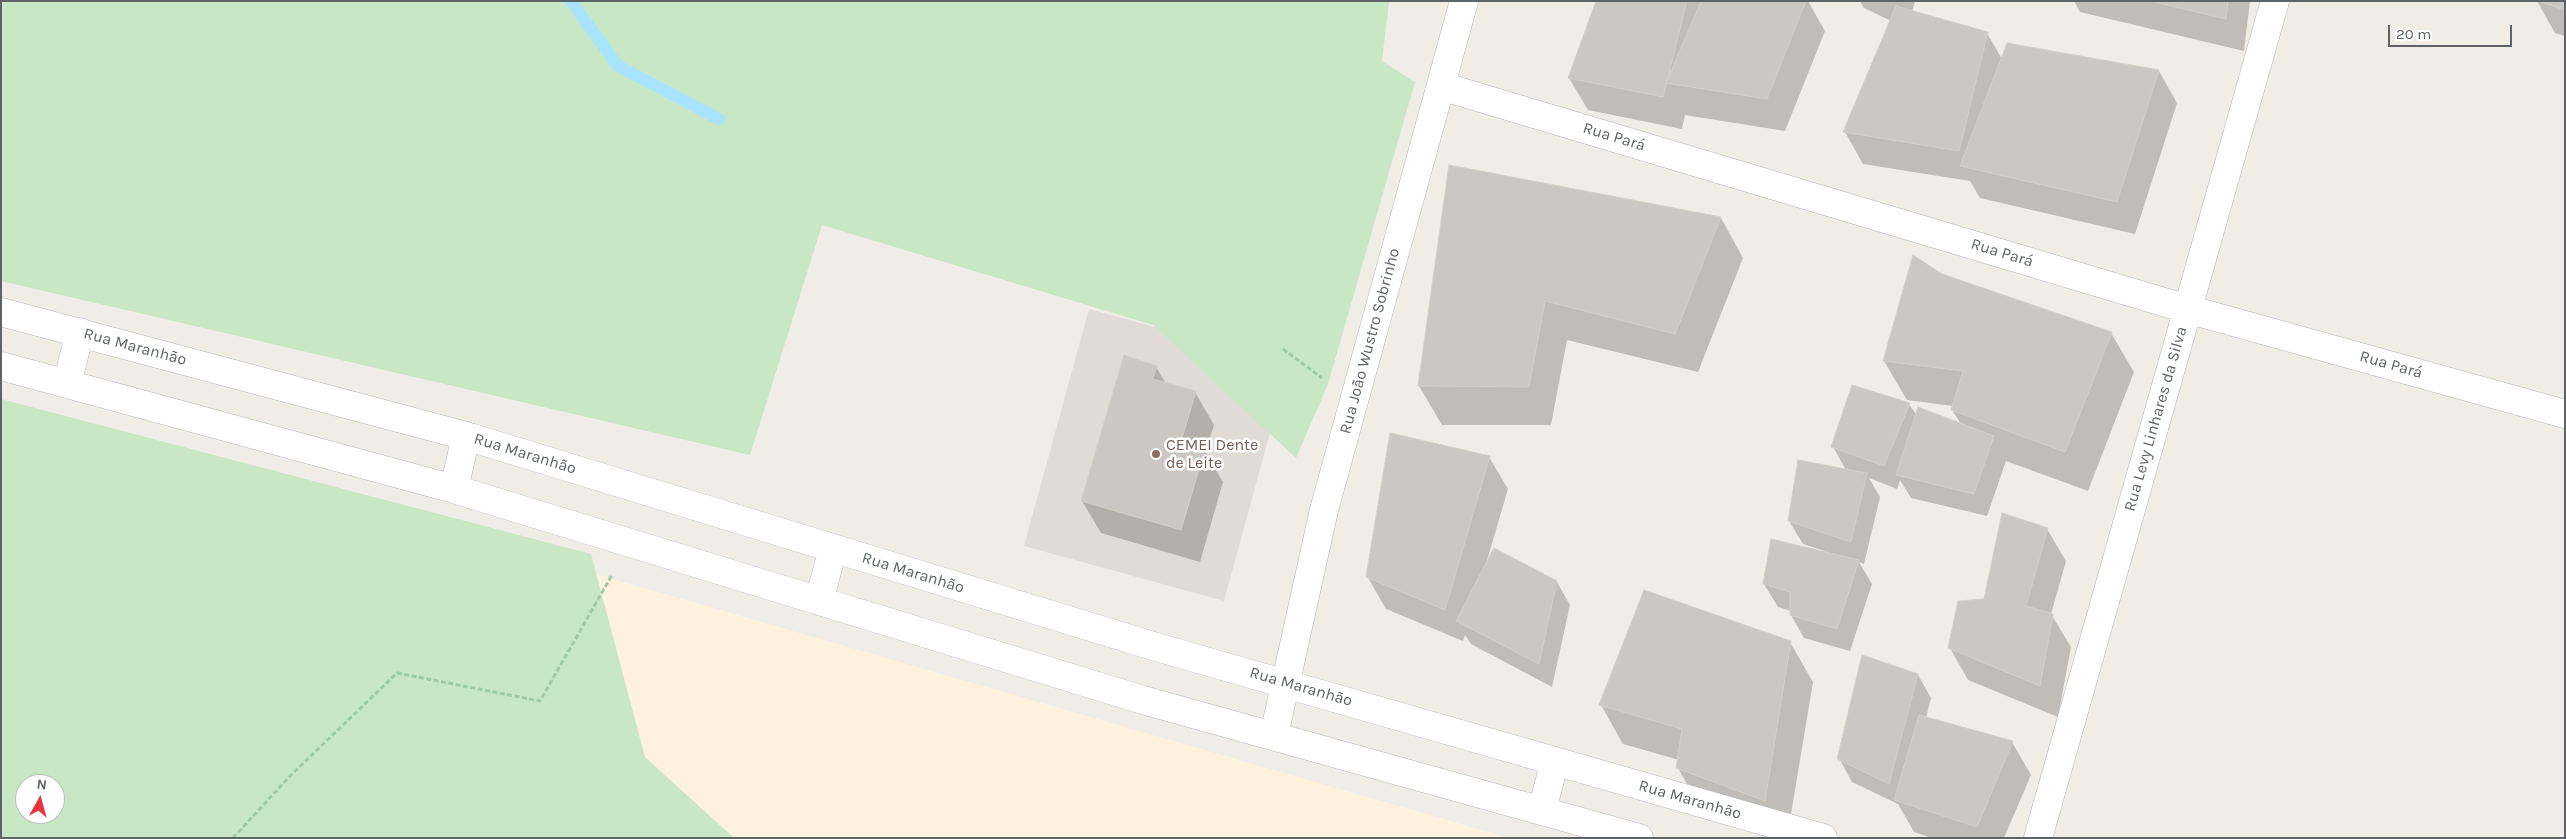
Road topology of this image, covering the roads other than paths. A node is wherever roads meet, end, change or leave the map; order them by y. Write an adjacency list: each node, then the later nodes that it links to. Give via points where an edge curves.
1 (1464, 1): 3 (street, Rua João Wustro Sobrinho)
2 (2275, 1): 4 (street, Rua Levy Linhares da Silva)
3 (1441, 86): 4 (street, Rua Pará); 14 (street, Rua João Wustro Sobrinho, via 1324,510)
4 (2187, 308): 9 (street, Rua Pará); 20 (street, Rua Levy Linhares da Silva)
5 (1, 312): 6 (street, Rua Maranhão)
6 (80, 332): 8 (street); 10 (street, Rua Maranhão)
7 (1, 366): 8 (street)
8 (67, 384): 11 (street)
9 (2565, 414)
10 (466, 436): 11 (street); 12 (street, Rua Maranhão)
11 (454, 489): 13 (street)
12 (833, 549): 13 (street); 14 (street, Rua Maranhão)
13 (819, 601): 15 (street, via 1143,700)
14 (1286, 683): 15 (street, Rua João Wustro Sobrinho); 16 (street, Rua Maranhão)
15 (1274, 735): 17 (street)
16 (1555, 761): 17 (street); 19 (street, Rua Maranhão)
17 (1542, 810): 18 (street)
18 (1639, 838)
19 (1823, 838)
20 (2038, 838)

